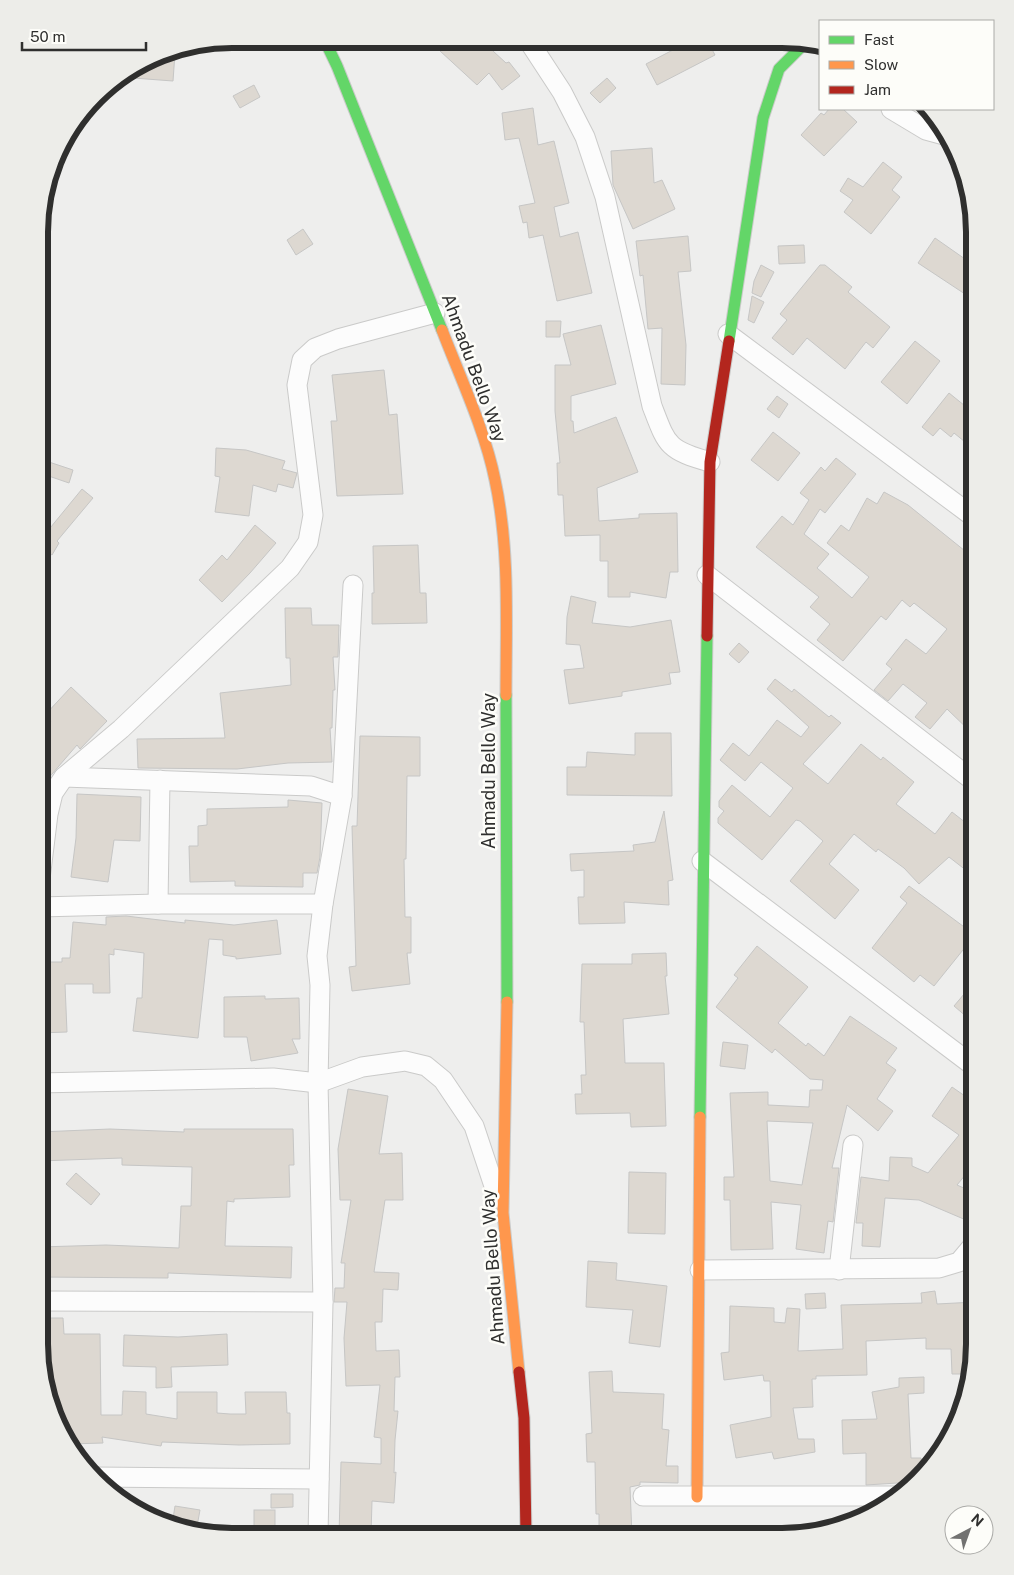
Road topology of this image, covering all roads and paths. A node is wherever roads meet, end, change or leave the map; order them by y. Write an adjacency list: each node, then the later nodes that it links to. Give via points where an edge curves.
1 (328, 48): 6 (street, Ahmadu Bello Way)
2 (533, 48): 8 (street, via 562,92 585,137 605,196 652,406 664,438 681,454)
3 (799, 48): 7 (street, via 778,69 763,118)
4 (892, 110): 5 (street, via 926,130)
5 (939, 133)
6 (436, 313): 13 (street, via 338,339 315,348 302,360 297,385 313,515 308,542 290,568 121,729); 25 (street, Ahmadu Bello Way, via 470,401 495,479 506,559)
7 (728, 334): 8 (street); 9 (street)
8 (710, 462): 10 (street)
9 (966, 511)
10 (707, 575): 12 (street); 17 (street)
11 (352, 584): 15 (street)
12 (966, 775)
13 (64, 777): 14 (street); 16 (street, via 54,793)
14 (160, 780): 15 (street, via 311,786); 18 (street)
15 (342, 796): 19 (street)
16 (48, 814)
17 (702, 862): 21 (street); 27 (street)
18 (158, 904): 19 (street); 20 (street)
19 (323, 904): 23 (street, via 317,956 320,985)
20 (48, 907)
21 (966, 1060)
22 (48, 1083): 23 (street, via 273,1078)
23 (318, 1083): 25 (street, via 362,1067 405,1061 426,1066 443,1080 474,1126); 30 (street)
24 (853, 1145): 28 (street)
25 (503, 1213): 37 (street, Ahmadu Bello Way, via 524,1418)
26 (966, 1254): 28 (street, via 959,1262 939,1268)
27 (700, 1270): 28 (street); 35 (street)
28 (839, 1270)
29 (48, 1301): 30 (street)
30 (323, 1302): 32 (street)
31 (103, 1476): 32 (street)
32 (319, 1479): 36 (street)
33 (643, 1496): 35 (street)
34 (886, 1496): 35 (street)
35 (697, 1497)
36 (318, 1528)
37 (526, 1528)

